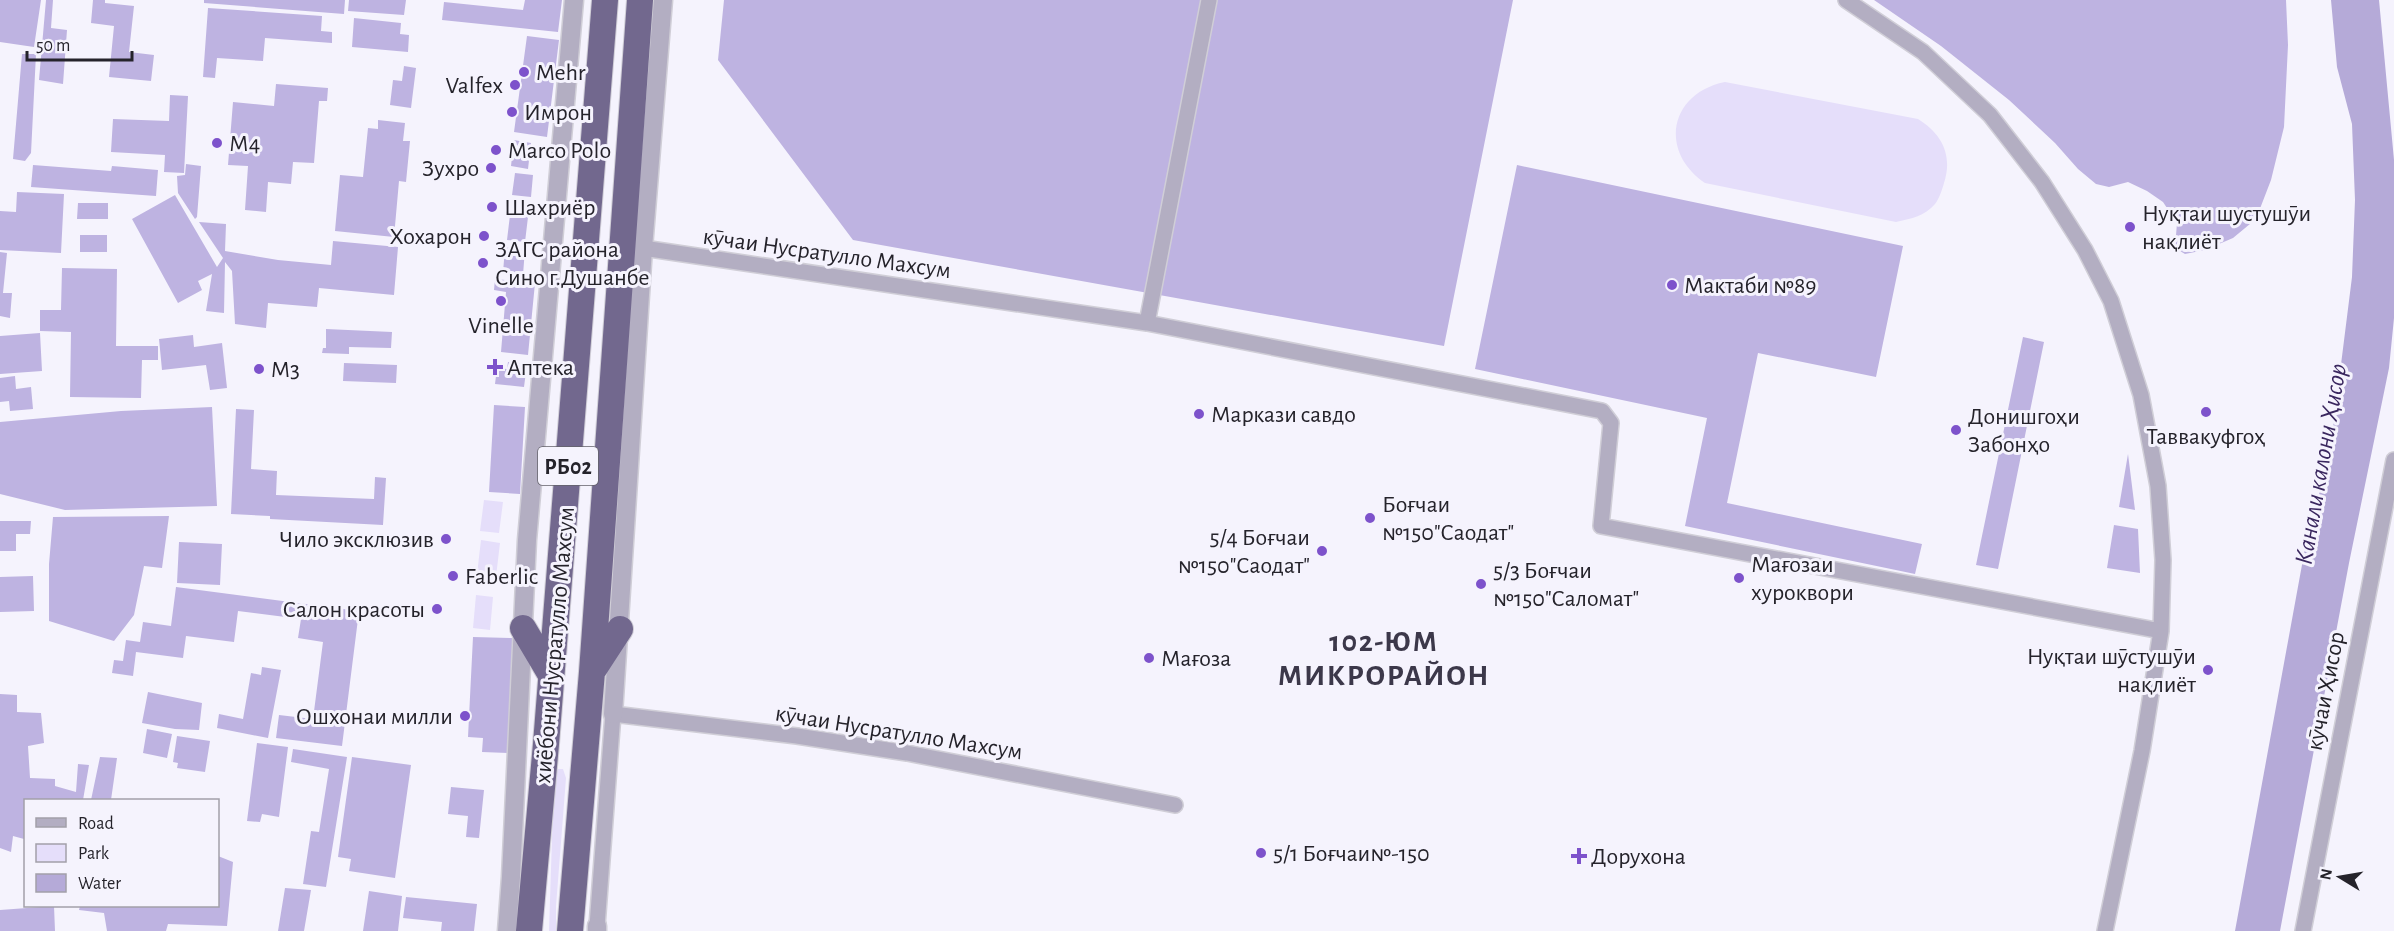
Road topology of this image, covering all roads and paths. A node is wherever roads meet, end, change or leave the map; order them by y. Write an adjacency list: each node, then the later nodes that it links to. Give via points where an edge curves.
1 (574, 0): 10 (street)
2 (605, 0): 14 (highway, хиёбони Нусратулло Махсум / РБ02)
3 (640, 0): 13 (highway, хиёбони Нусратулло Махсум / РБ02)
4 (663, 0): 7 (street)
5 (1209, 0): 8 (street)
6 (1846, 0): 12 (street, via 1923,52 1990,115 2042,182 2085,250 2111,301 2141,395 2158,486)
7 (643, 248): 8 (street, кӯчаи Нусратулло Махсум); 11 (street)
8 (1147, 323): 12 (street, кӯчаи Нусратулло Махсум, via 1602,411 1611,423 1601,526)
9 (2394, 460): 22 (street, кӯчаи Ҳисор)
10 (522, 628): 14 (highway); 18 (street)
11 (620, 629): 13 (highway); 15 (street)
12 (2162, 631): 21 (street)
13 (592, 672): 20 (highway, хиёбони Нусратулло Махсум / РБ02)
14 (551, 675): 19 (highway, хиёбони Нусратулло Махсум / РБ02)
15 (613, 714): 16 (street, кӯчаи Нусратулло Махсум, via 907,753); 17 (street)
16 (1175, 805)
17 (597, 929)
18 (507, 931)
19 (529, 931)
20 (570, 931)
21 (2105, 931)
22 (2303, 931)

